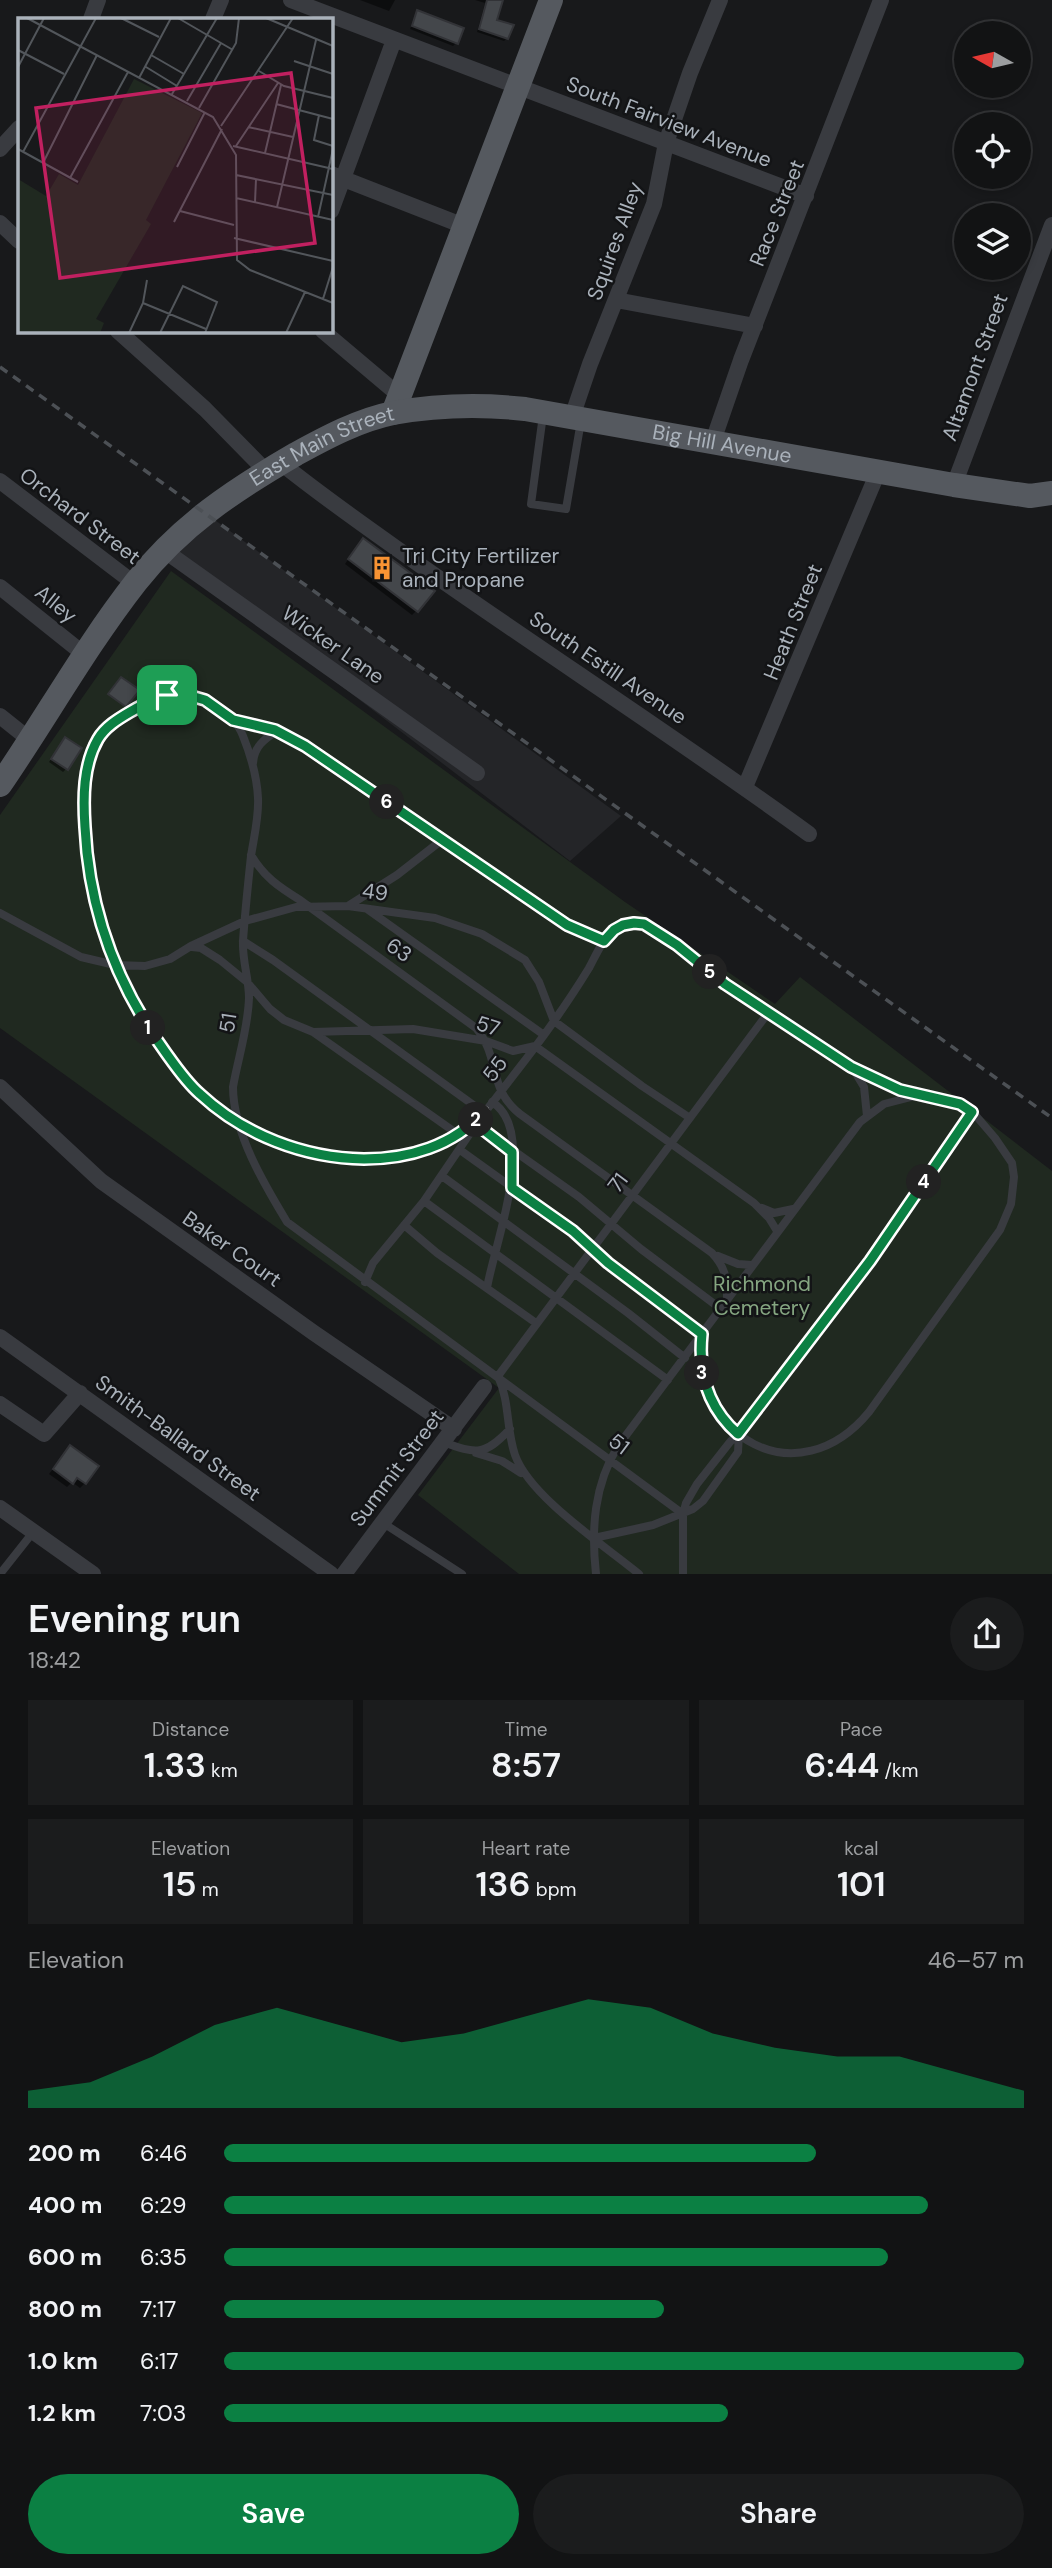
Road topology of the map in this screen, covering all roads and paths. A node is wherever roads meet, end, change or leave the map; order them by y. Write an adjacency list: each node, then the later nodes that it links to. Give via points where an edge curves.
1 (98, 0): 7 (street)
2 (220, 0): 8 (street)
3 (291, 0): 9 (street, South Fairview Avenue)
4 (551, 0): 10 (main road, East Main Street)
5 (720, 0): 12 (street, Squires Alley)
6 (881, 0): 15 (street, Race Street)
7 (91, 18)
8 (213, 18)
9 (394, 40): 10 (street, South Fairview Avenue); 14 (street)
10 (518, 86): 12 (street, South Fairview Avenue); 19 (main road, East Main Street)
11 (18, 129): 13 (street)
12 (666, 144): 15 (street, South Fairview Avenue); 21 (street, Squires Alley, via 654,204)
13 (0, 149)
14 (337, 177): 16 (street); 19 (street)
15 (806, 197): 22 (street, Race Street)
16 (332, 205)
17 (0, 223): 20 (street)
18 (1052, 225): 32 (street, Altamont Street)
19 (464, 226): 25 (main road, East Main Street)
20 (18, 240)
21 (616, 300): 22 (street); 27 (street, Squires Alley)
22 (755, 326): 28 (street, Race Street)
23 (324, 332): 25 (street)
24 (128, 334): 29 (street, South Estill Avenue, via 205,409)
25 (396, 405): 26 (main road, Big Hill Avenue, via 476,405); 29 (main road, East Main Street)
26 (544, 412): 27 (main road, Big Hill Avenue); 27 (lane, via 531,504 566,509)
27 (577, 417): 28 (main road, Big Hill Avenue)
28 (713, 441): 30 (main road, Big Hill Avenue)
29 (274, 467): 34 (main road, East Main Street, via 204,512); 45 (street, South Estill Avenue)
30 (878, 472): 32 (main road, Big Hill Avenue); 45 (street, Heath Street)
31 (0, 481): 35 (street, Orchard Street)
32 (954, 485): 33 (main road, Big Hill Avenue, via 1030,496)
33 (1052, 493)
34 (165, 551): 35 (main road, East Main Street); 43 (street, Wicker Lane)
35 (135, 584): 37 (main road, East Main Street)
36 (0, 587): 37 (street, Alley)
37 (85, 655): 41 (main road, East Main Street)
38 (0, 716): 41 (street)
39 (233, 720): 40 (lane); 42 (lane, 51); 57 (lane, 51, via 205,700 167,695 116,721 99,738 85,782 86,854 95,906)
40 (277, 731): 42 (lane, via 257,748); 47 (lane)
41 (30, 740): 44 (main road, East Main Street)
42 (253, 766): 48 (lane, 51, via 258,798)
43 (477, 773)
44 (0, 785)
45 (745, 787): 46 (street, South Estill Avenue)
46 (809, 834)
47 (442, 840): 50 (lane); 54 (lane, via 567,925)
48 (251, 855): 49 (lane, 63, via 265,877); 53 (lane, 51)
49 (309, 906): 50 (lane, 49); 53 (lane, 49); 64 (lane, 63, via 467,1020)
50 (348, 906): 51 (lane, 49)
51 (365, 908): 60 (lane, 49, via 435,918 505,946 533,971); 63 (lane)
52 (0, 913): 57 (lane, 49, via 81,957)
53 (245, 920): 55 (lane, 51); 56 (lane, 49)
54 (604, 941): 59 (lane, 55, via 623,925 644,924); 60 (lane, 55)
55 (243, 942): 58 (lane, 51); 61 (lane)
56 (191, 946): 57 (lane, 49, via 170,959 145,966); 58 (lane, 57, via 208,952)
57 (115, 965): 75 (lane, 55, via 171,1061 198,1093)
58 (247, 982): 62 (lane, 57, via 284,1020); 75 (lane, 51, via 249,1006 233,1087)
59 (768, 1013): 66 (lane, 55); 74 (lane, 71)
60 (554, 1021): 63 (lane, 55); 74 (lane)
61 (368, 1029): 62 (lane, 57); 64 (lane, 57, via 413,1029); 71 (lane)
62 (313, 1032): 77 (lane)
63 (544, 1035): 65 (lane, 55)
64 (485, 1041): 65 (lane, 57, via 513,1051); 68 (lane, 63)
65 (536, 1046): 68 (lane, 55); 78 (lane)
66 (851, 1067): 69 (lane, 55); 73 (lane, via 864,1087)
67 (0, 1087): 110 (street, Baker Court, via 101,1181)
68 (500, 1092): 70 (lane, 55); 83 (lane, via 520,1114)
69 (921, 1096): 72 (lane, 55, via 960,1104); 73 (lane, via 897,1099)
70 (492, 1102): 71 (lane, 55); 80 (lane, via 507,1116)
71 (483, 1112): 76 (lane); 77 (lane, 55)
72 (972, 1112): 112 (lane, via 870,1261); 112 (lane, 55, via 1012,1163 1013,1191 1000,1230 958,1292 869,1412 840,1440 817,1450 791,1453 765,1449)
73 (867, 1116): 86 (lane)
74 (690, 1118): 78 (lane, 71)
75 (238, 1121): 77 (lane, 55, via 283,1145 356,1159 417,1152); 96 (lane, 51, via 287,1222)
76 (476, 1124): 79 (lane); 80 (lane)
77 (458, 1135)
78 (670, 1144): 83 (lane, 71); 85 (lane)
79 (460, 1150): 81 (lane); 82 (lane)
80 (512, 1152): 82 (lane); 88 (lane)
81 (442, 1176): 84 (lane); 87 (lane)
82 (512, 1188): 87 (lane); 91 (lane)
83 (632, 1194): 88 (lane, 71); 93 (lane)
84 (424, 1201): 89 (lane); 92 (lane)
85 (754, 1203): 86 (lane, via 774,1213); 90 (lane)
86 (793, 1209): 90 (lane)
87 (503, 1222): 92 (lane); 95 (lane)
88 (610, 1223): 91 (lane, 71); 100 (lane)
89 (404, 1225): 96 (lane, via 373,1263); 97 (lane)
90 (777, 1231): 94 (lane)
91 (592, 1249): 95 (lane, 71); 102 (lane)
92 (494, 1253): 97 (lane); 98 (lane)
93 (712, 1253): 94 (lane); 99 (lane, via 727,1276)
94 (752, 1265): 99 (lane)
95 (574, 1273): 98 (lane, 71); 104 (lane)
96 (365, 1282): 105 (lane, 51)
97 (487, 1288): 101 (lane)
98 (556, 1298): 101 (lane, 71); 106 (lane)
99 (727, 1300): 100 (lane)
100 (721, 1308): 102 (lane)
101 (536, 1324): 105 (lane, 71)
102 (702, 1334): 104 (lane); 112 (lane, 55, via 704,1381 715,1406)
103 (0, 1337): 108 (street, Smith-Ballard Street)
104 (685, 1358): 106 (lane)
105 (498, 1376): 111 (lane); 115 (lane, 51)
106 (668, 1380): 115 (lane)
107 (484, 1387): 110 (street, Summit Street)
108 (79, 1393): 109 (street, via 44,1434); 124 (street, Smith-Ballard Street)
109 (0, 1404)
110 (454, 1429): 113 (street, Summit Street)
111 (510, 1429): 114 (lane, via 489,1448); 116 (lane)
112 (738, 1434): 118 (lane, via 697,1484); 118 (lane, via 738,1452 704,1501)
113 (443, 1442): 114 (lane); 119 (street, Summit Street)
114 (473, 1452): 116 (lane, via 511,1466)
115 (610, 1459): 118 (lane, 51); 121 (lane, via 599,1489)
116 (525, 1477): 121 (lane)
117 (0, 1508): 120 (street)
118 (683, 1514): 121 (lane); 129 (lane)
119 (383, 1523): 125 (street, Summit Street); 126 (lane)
120 (34, 1531): 122 (lane); 123 (street)
121 (594, 1538): 127 (lane); 128 (lane)
122 (0, 1574)
123 (93, 1574)
124 (331, 1574)
125 (344, 1574)
126 (462, 1574)
127 (596, 1574)
128 (639, 1574)
129 (683, 1574)

